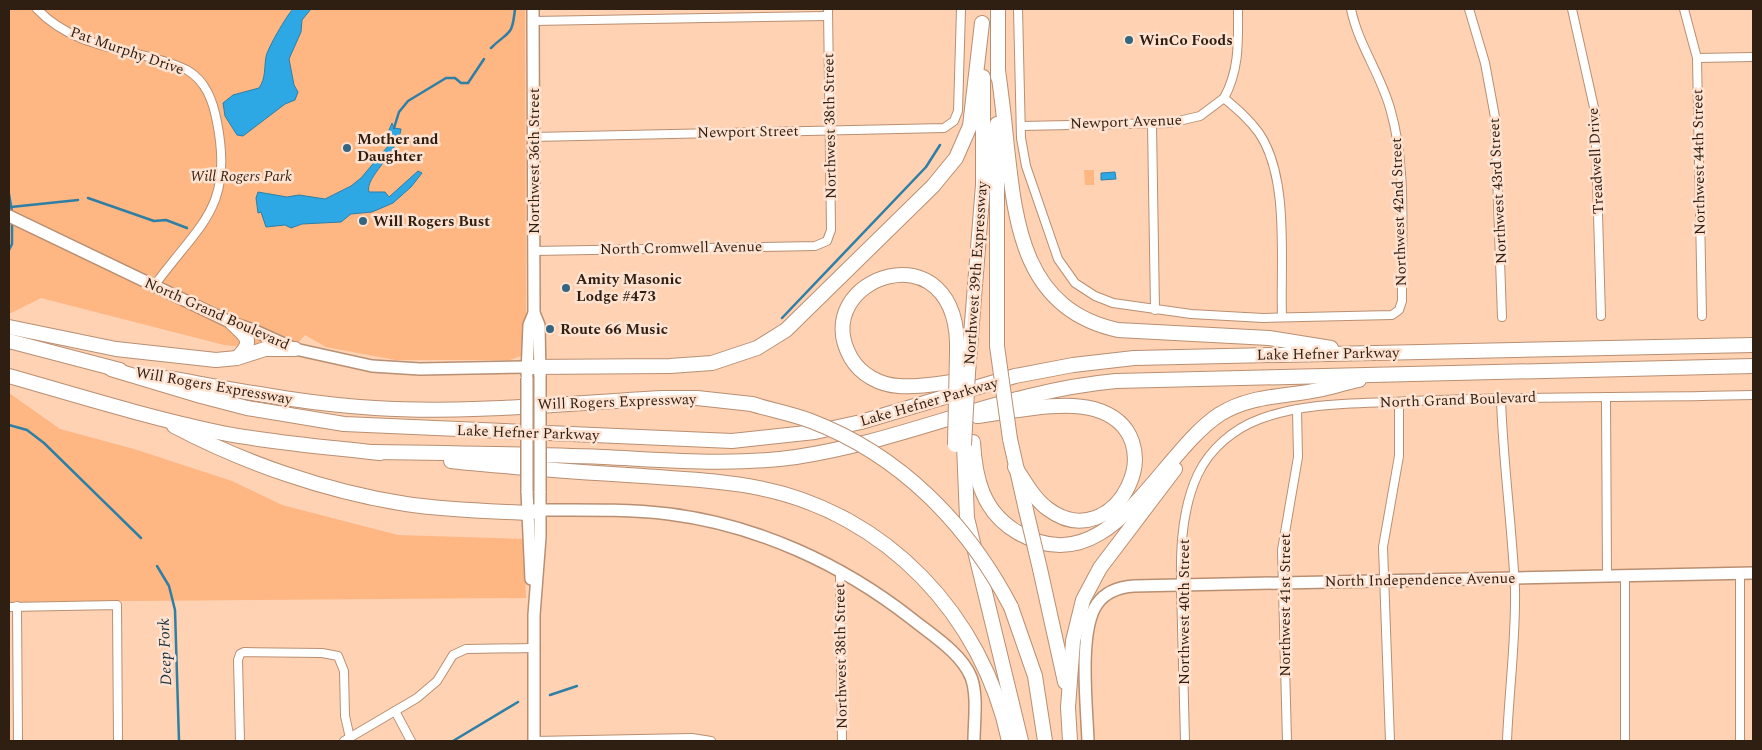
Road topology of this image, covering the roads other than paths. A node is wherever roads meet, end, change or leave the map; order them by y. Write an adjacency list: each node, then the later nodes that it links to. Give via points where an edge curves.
1 (37, 9): 25 (street, Pat Murphy Drive, via 55,24 80,37 187,70 201,82 213,103 221,147 220,189 200,228)
2 (533, 9): 13 (main road, Northwest 36th Street)
3 (961, 9): 20 (street, Newport Street, via 957,115 951,124 938,129)
4 (998, 9): 16 (highway, Northwest 39th Expressway)
5 (1018, 9): 19 (street)
6 (1238, 9): 17 (street, via 1238,57)
7 (1351, 9): 29 (street, Northwest 42nd Street, via 1361,42 1385,92 1396,131 1400,163 1402,304 1392,315)
8 (1469, 9): 30 (street, Northwest 43rd Street, via 1485,63 1495,117)
9 (1572, 9): 27 (street, Treadwell Drive, via 1595,112)
10 (1684, 9): 15 (street, Northwest 44th Street)
11 (828, 12): 13 (street); 20 (street, Northwest 38th Street)
12 (982, 16): 36 (highway, Northwest 39th Expressway, via 982,185); 41 (highway, via 971,121 956,158 933,186 786,330 757,348 712,363)
13 (533, 21): 21 (main road, Northwest 36th Street)
14 (1753, 57): 15 (street)
15 (1697, 58): 28 (street, Northwest 44th Street)
16 (998, 70): 37 (highway, via 1009,177 1021,238 1039,277 1055,298 1068,308 1105,327 1131,332 1269,338); 55 (highway, Northwest 39th Expressway, bridge, via 997,346)
17 (1224, 98): 18 (street, Newport Avenue, via 1194,118); 29 (street, via 1260,134 1278,180)
18 (1152, 124): 19 (street, Newport Avenue); 26 (street)
19 (1021, 126): 26 (street, via 1024,158 1036,198 1058,259 1075,283 1104,300)
20 (830, 129): 21 (street, Newport Street); 23 (street, Northwest 38th Street, via 832,230)
21 (534, 137): 24 (main road, Northwest 36th Street)
22 (9, 216): 25 (main road, North Grand Boulevard)
23 (827, 242): 24 (street, North Cromwell Avenue, via 815,246)
24 (534, 252): 41 (main road, Northwest 36th Street, via 534,313 538,325)
25 (154, 286): 31 (main road, North Grand Boulevard)
26 (1155, 310): 29 (street, via 1231,317)
27 (1601, 316)
28 (1702, 316)
29 (1282, 317)
30 (1502, 317)
31 (232, 323): 35 (main road, North Grand Boulevard); 38 (highway, via 247,341 246,348)
32 (9, 327): 38 (highway, via 125,350 216,360)
33 (9, 341): 40 (highway, Will Rogers Expressway)
34 (1753, 345): 37 (highway, Lake Hefner Parkway)
35 (295, 349): 38 (highway, via 264,349); 41 (main road, North Grand Boulevard, via 340,361 388,368)
36 (964, 352): 44 (highway, via 950,306 939,290 926,280 903,274 881,277 862,289 849,308 844,329 848,352 861,370 880,382 910,386); 53 (highway, bridge); 53 (highway, Northwest 39th Expressway, bridge, via 968,373)
37 (1369, 354): 44 (highway, Lake Hefner Parkway, via 1134,358)
38 (237, 358)
39 (1753, 366): 42 (highway, Lake Hefner Parkway)
40 (111, 369): 44 (highway, Lake Hefner Parkway, via 248,408 344,424 732,440 788,436 847,425); 82 (highway, Will Rogers Expressway, bridge, via 304,402 376,408 442,410 663,398 752,404 810,421 845,436 887,461 943,509 969,540 996,578 1011,607 1035,676)
41 (534, 372): 57 (main road, Northwest 36th Street, bridge, via 540,490); 57 (main road, Northwest 36th Street, bridge, via 528,491)
42 (1384, 374): 51 (highway, via 1318,390 1257,399); 52 (highway, Lake Hefner Parkway, via 1162,378 1094,383 1028,394)
43 (9, 376): 50 (highway)
44 (1015, 376)
45 (1753, 395): 46 (street, North Grand Boulevard)
46 (1606, 397): 47 (street, North Grand Boulevard); 61 (street)
47 (1500, 399): 48 (street, North Grand Boulevard); 63 (street)
48 (1399, 402): 49 (street, North Grand Boulevard); 64 (street, via 1399,456 1384,535)
49 (1297, 409): 56 (street, North Grand Boulevard, via 1260,419 1232,433 1210,455); 65 (street, Northwest 41st Street, via 1298,457 1283,541)
50 (155, 417): 54 (highway, via 257,439); 57 (highway, via 216,449 347,492 431,507)
51 (1214, 419): 53 (highway, via 1191,437 1122,518 1100,534 1066,544 1050,544 1025,536 998,517 985,500); 69 (highway, via 1195,440 1090,586 1075,630)
52 (941, 420): 54 (highway, Lake Hefner Parkway, via 838,449 745,461); 55 (highway, via 1054,407 1092,408 1110,416 1124,429 1132,445 1135,466 1129,488 1115,506 1100,515 1080,519 1063,517 1049,510)
53 (964, 444): 81 (highway, via 967,518)
54 (371, 452): 80 (highway, via 508,467 737,484 778,492 843,517 890,548 940,595 982,660 995,691)
55 (1015, 467): 69 (highway, Northwest 39th Expressway, bridge, via 1058,644)
56 (1194, 483): 66 (street, Northwest 40th Street, via 1183,536)
57 (534, 511): 58 (main road, via 629,510 693,518 766,538); 68 (main road, Northwest 36th Street)
58 (840, 572): 78 (street, Northwest 38th Street); 79 (main road, via 920,625 953,654 970,676 974,691)
59 (1740, 573): 60 (main road, North Independence Avenue); 62 (main road, North Independence Avenue); 90 (street)
60 (1753, 573)
61 (1607, 576): 62 (main road, North Independence Avenue); 63 (main road, North Independence Avenue)
62 (1625, 576): 89 (street)
63 (1514, 578): 64 (main road, North Independence Avenue); 88 (street, via 1515,635)
64 (1384, 581): 65 (main road, North Independence Avenue); 87 (street)
65 (1282, 583): 66 (main road, North Independence Avenue); 86 (street, Northwest 41st Street)
66 (1181, 585): 84 (main road, North Independence Avenue, via 1118,588 1095,607 1087,642); 85 (street, Northwest 40th Street)
67 (13, 606): 72 (street); 73 (street, via 117,605)
68 (534, 648): 70 (street, via 466,649 457,652 428,690); 76 (main road, Northwest 36th Street)
69 (1068, 707): 83 (highway)
70 (395, 711): 71 (street); 75 (street)
71 (347, 740): 74 (street, via 344,671 338,656 244,652 238,660)
72 (18, 741)
73 (118, 741)
74 (240, 741)
75 (411, 741)
76 (534, 741): 77 (street, via 692,738)
77 (712, 741)
78 (842, 741)
79 (974, 741)
80 (1009, 741)
81 (1020, 741)
82 (1045, 741)
83 (1070, 741)
84 (1088, 741)
85 (1185, 741)
86 (1287, 741)
87 (1390, 741)
88 (1507, 741)
89 (1625, 741)
90 (1740, 741)

